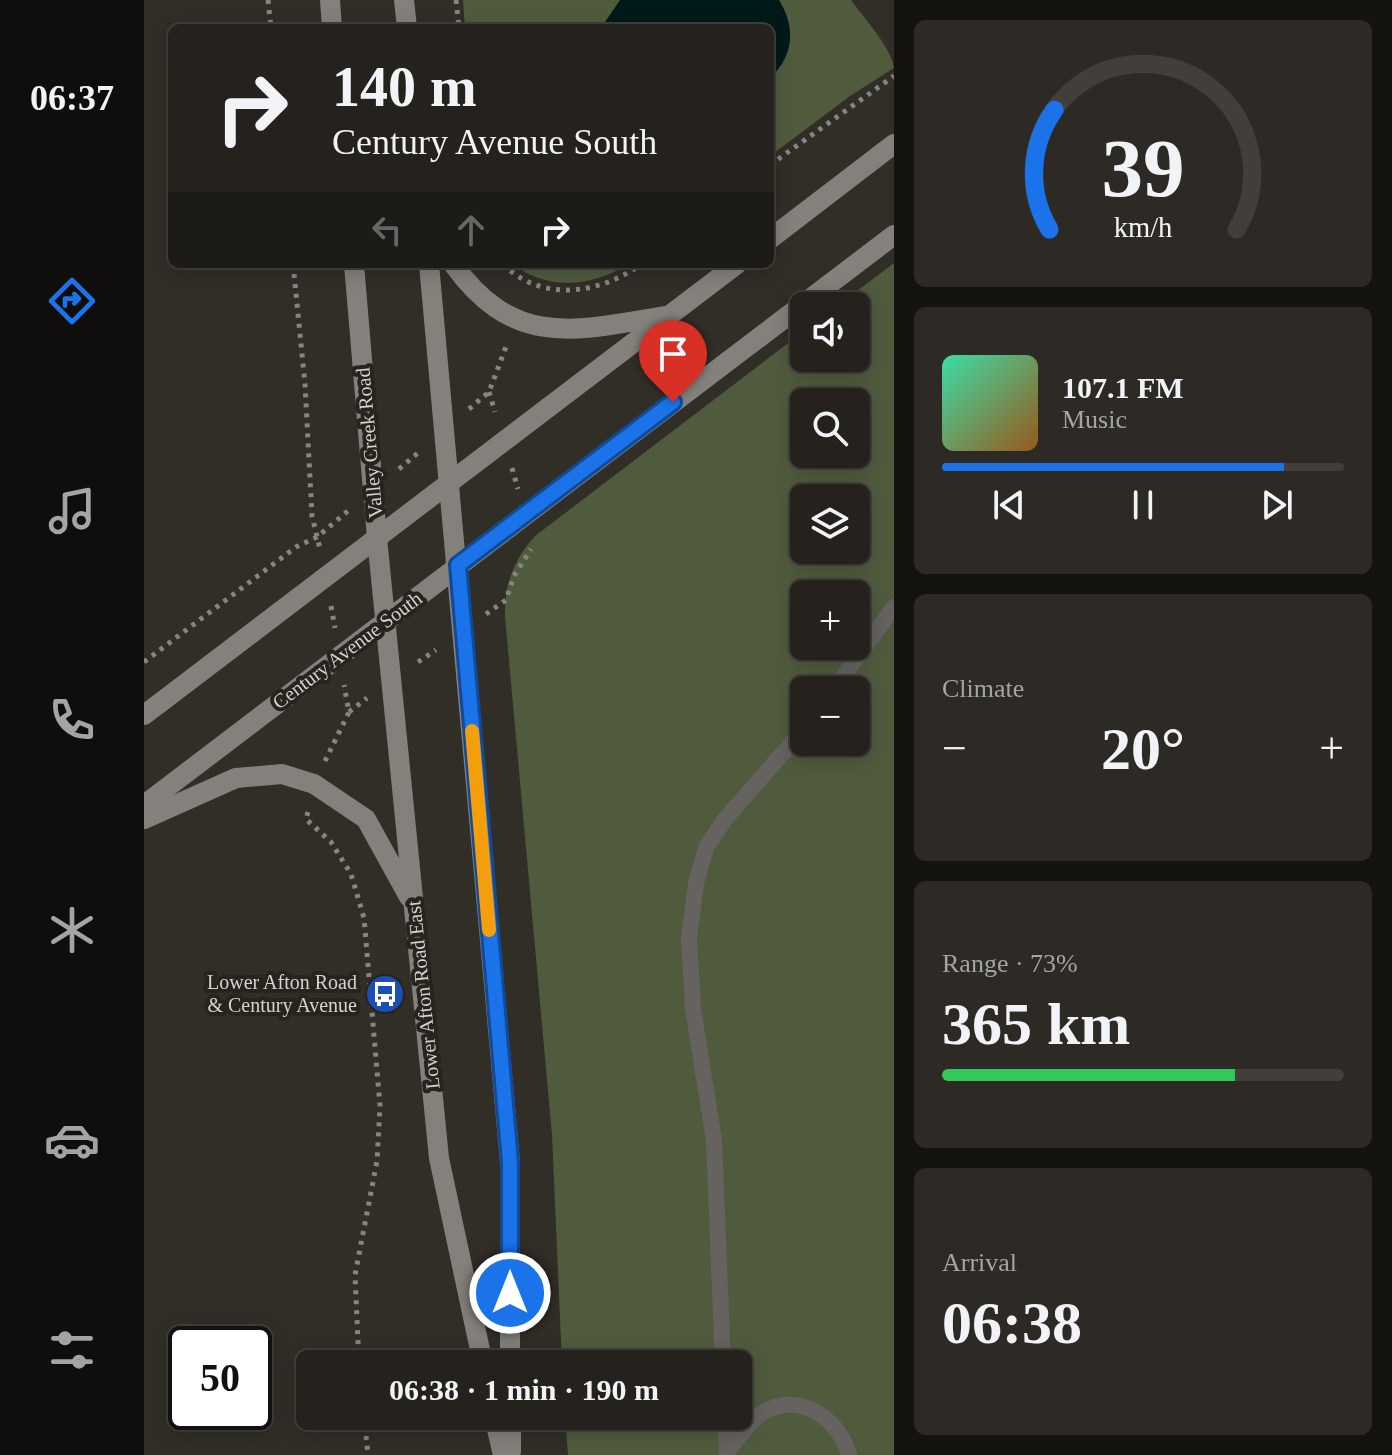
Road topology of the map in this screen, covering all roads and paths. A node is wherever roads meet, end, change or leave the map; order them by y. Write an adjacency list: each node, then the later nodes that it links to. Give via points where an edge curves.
1 (268, 0): 5 (path)
2 (330, 0): 6 (main road)
3 (404, 0): 7 (main road)
4 (456, 0): 8 (path)
5 (271, 24)
6 (332, 24)
7 (407, 24)
8 (459, 24)
9 (894, 76): 11 (path)
10 (894, 144): 13 (main road)
11 (774, 162)
12 (894, 235): 23 (main road, Century Avenue South)
13 (774, 236)
14 (354, 268): 22 (main road, Valley Creek Road)
15 (429, 268): 21 (main road)
16 (456, 268): 20 (main road, via 497,310 545,328 577,330)
17 (507, 268): 18 (path, via 532,284 575,290 606,284)
18 (634, 268)
19 (732, 268): 20 (main road)
20 (669, 316): 21 (main road)
21 (450, 483): 22 (main road); 23 (main road)
22 (377, 538): 25 (main road, Valley Creek Road); 27 (main road)
23 (458, 565): 25 (main road, Century Avenue South); 33 (main road, via 510,1162)
24 (894, 607): 26 (lane)
25 (385, 622): 29 (main road, Century Avenue South); 31 (main road, Lower Afton Road East)
26 (843, 676)
27 (144, 715)
28 (790, 745): 34 (lane, via 706,848 689,938 693,1009 714,1140)
29 (144, 805)
30 (144, 819): 31 (main road, via 236,778 282,774 314,784 366,819)
31 (413, 904): 32 (main road, Lower Afton Road East, via 439,1158)
32 (480, 1350)
33 (510, 1350)
34 (722, 1350)
35 (365, 1430): 40 (path)
36 (497, 1430): 41 (main road)
37 (511, 1430): 42 (main road)
38 (726, 1430): 39 (lane)
39 (727, 1454): 43 (lane, via 750,1424 771,1408 797,1404 816,1411 837,1429)
40 (368, 1455)
41 (503, 1455)
42 (511, 1455)
43 (849, 1455)

